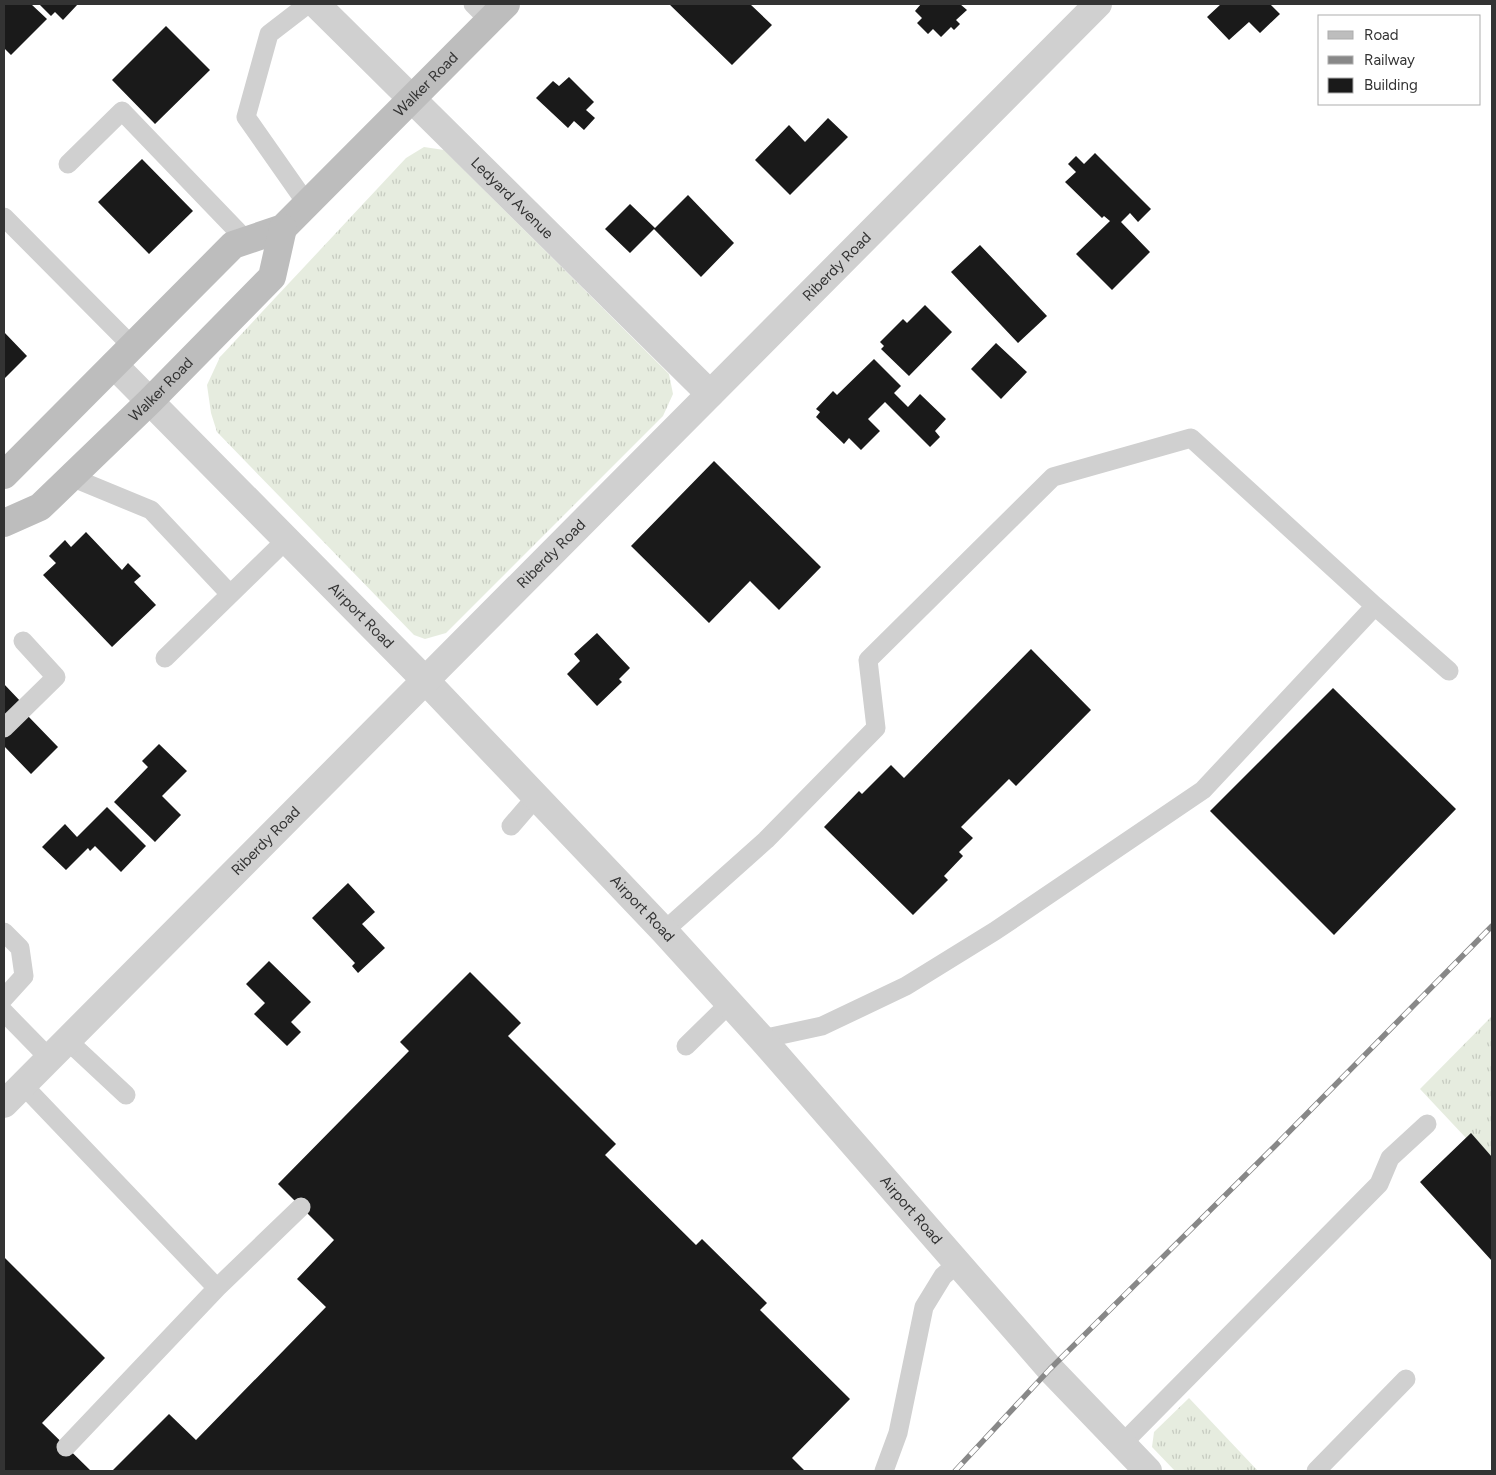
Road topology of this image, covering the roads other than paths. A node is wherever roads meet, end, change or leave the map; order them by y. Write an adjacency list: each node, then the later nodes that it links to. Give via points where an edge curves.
1 (308, 4): 7 (lane, via 269,34 246,117)
2 (316, 4): 5 (street, Ledyard Avenue)
3 (1098, 4): 12 (street, Riberdy Road)
4 (489, 9): 5 (main road, Walker Road)
5 (411, 98): 7 (main road, Walker Road); 12 (street, Ledyard Avenue)
6 (68, 164): 10 (lane, via 122,111)
7 (307, 204): 9 (main road, Walker Road)
8 (4, 217): 11 (lane)
9 (283, 228): 10 (main road, Walker Road); 13 (main road, Walker Road, via 272,277)
10 (247, 240): 11 (main road, Walker Road, via 233,245)
11 (123, 355): 13 (street, Airport Road); 14 (main road, Walker Road)
12 (710, 394): 23 (street, Riberdy Road)
13 (150, 401): 15 (main road, Walker Road); 17 (street, Airport Road)
14 (4, 474)
15 (71, 477): 16 (main road, Walker Road, via 40,507); 18 (lane, via 150,510)
16 (4, 523)
17 (287, 539): 18 (lane); 23 (street, Airport Road)
18 (230, 594): 21 (lane)
19 (1376, 606): 22 (lane); 27 (lane, via 1191,438 1053,477 868,660 876,728 766,840); 32 (lane, via 1203,790 995,931 906,986 822,1026)
20 (23, 641): 24 (lane, via 56,677)
21 (165, 658)
22 (1449, 671)
23 (425, 680): 25 (street, Airport Road); 34 (street, Riberdy Road)
24 (4, 728)
25 (536, 797): 26 (lane); 27 (street, Airport Road)
26 (511, 826)
27 (664, 930): 30 (street, Airport Road)
28 (4, 932): 29 (lane, via 20,948 24,976)
29 (4, 998)
30 (730, 1003): 32 (street, Airport Road); 33 (lane)
31 (4, 1012): 34 (lane)
32 (762, 1039): 40 (street, Airport Road)
33 (686, 1046)
34 (58, 1049): 35 (street, Riberdy Road); 36 (lane)
35 (23, 1085): 37 (street, Riberdy Road); 41 (lane)
36 (126, 1095)
37 (4, 1104)
38 (1427, 1124): 43 (lane, via 1390,1158 1379,1184)
39 (301, 1207): 41 (lane)
40 (958, 1263): 43 (street, Airport Road, via 1050,1369); 45 (lane, via 943,1276 924,1306 898,1433)
41 (217, 1288): 44 (lane)
42 (1406, 1379): 47 (lane)
43 (1122, 1444): 46 (street, Airport Road)
44 (66, 1447)
45 (884, 1471)
46 (1148, 1471)
47 (1316, 1471)

